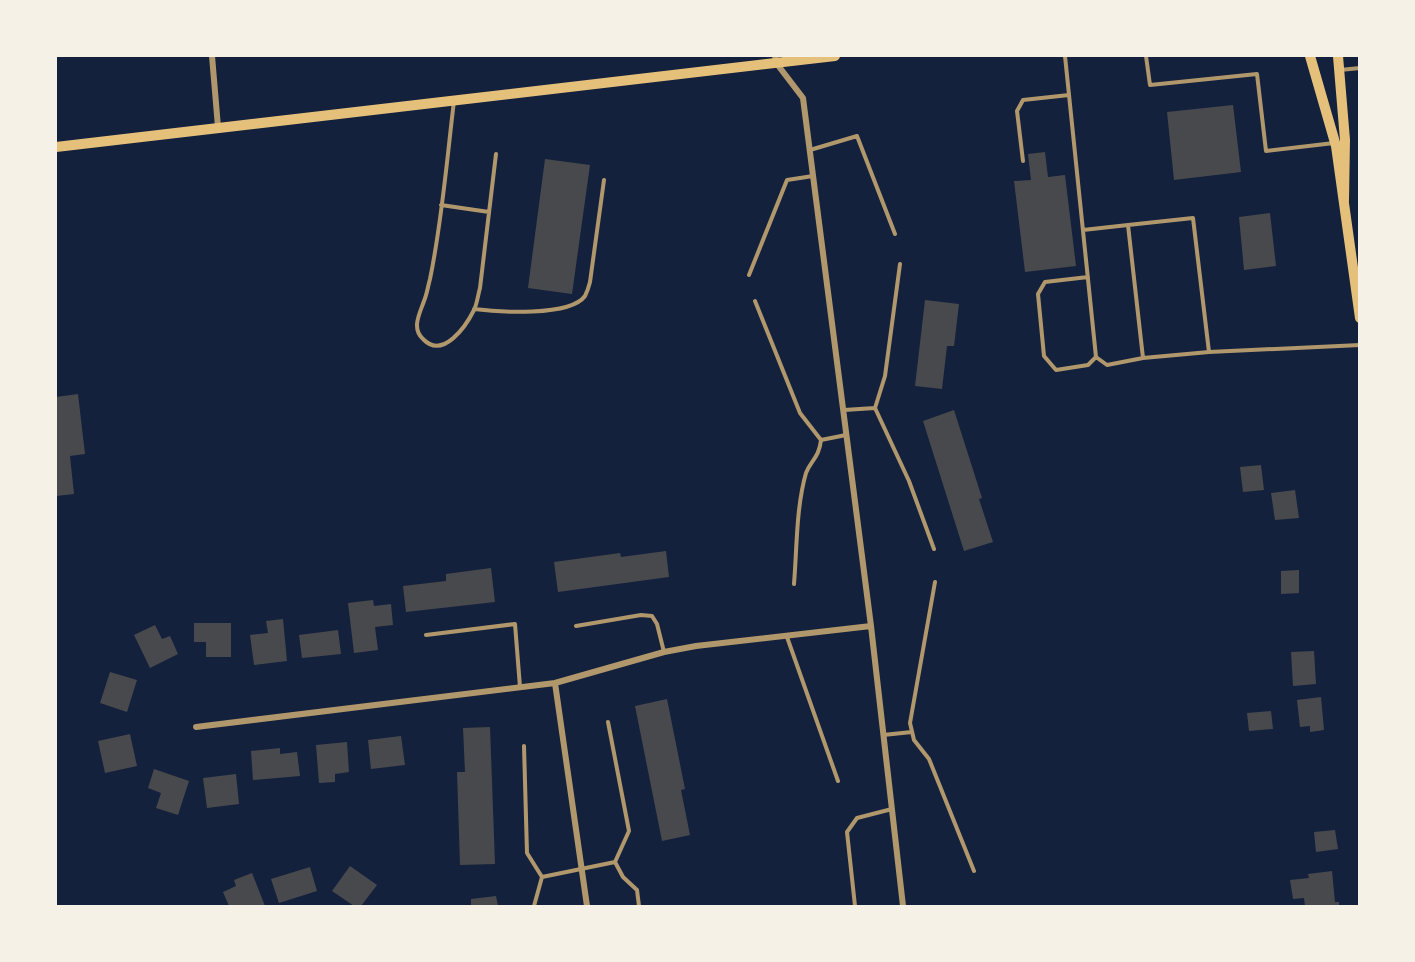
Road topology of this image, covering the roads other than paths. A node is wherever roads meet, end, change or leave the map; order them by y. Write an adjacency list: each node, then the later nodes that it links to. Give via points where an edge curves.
1 (212, 56): 12 (street)
2 (835, 56): 7 (main road)
3 (1065, 56): 10 (lane)
4 (1146, 56): 13 (lane, via 1150,86 1257,74 1266,151)
5 (1310, 56): 13 (main road)
6 (1338, 56): 9 (main road)
7 (776, 60): 11 (main road); 15 (street, via 803,98)
8 (1359, 68): 9 (lane)
9 (1340, 70): 20 (main road)
10 (1070, 95): 17 (lane, via 1023,100 1017,111); 24 (lane)
11 (454, 100): 12 (main road); 21 (lane)
12 (218, 127): 14 (main road)
13 (1335, 143): 20 (main road)
14 (56, 147)
15 (810, 150): 18 (street); 25 (lane, via 857,136)
16 (496, 154): 22 (lane)
17 (1023, 161)
18 (813, 176): 27 (lane, via 787,180); 37 (street)
19 (604, 180): 30 (lane, via 585,296 576,303 534,312)
20 (1344, 200): 31 (main road)
21 (441, 205): 22 (lane); 30 (lane, via 432,268 418,316 422,339 444,345 454,338)
22 (489, 212): 30 (lane)
23 (1128, 225): 24 (lane); 33 (lane, via 1193,218); 35 (lane)
24 (1083, 230): 28 (lane)
25 (895, 234)
26 (900, 264): 36 (lane, via 885,376)
27 (749, 275)
28 (1088, 277): 34 (lane); 34 (lane, via 1045,282 1038,294 1044,356 1056,370 1088,365)
29 (755, 301): 39 (lane, via 800,413)
30 (474, 309)
31 (1359, 318)
32 (1359, 345): 33 (lane)
33 (1209, 352): 35 (lane)
34 (1096, 357): 35 (lane, via 1107,365)
35 (1143, 358)
36 (875, 408): 37 (lane); 40 (lane, via 909,481)
37 (843, 410): 38 (street)
38 (846, 435): 39 (lane); 44 (street)
39 (821, 440): 42 (lane, via 819,453 807,471)
40 (934, 549)
41 (935, 582): 52 (lane, via 910,723)
42 (794, 584)
43 (576, 626): 47 (lane, via 652,616)
44 (871, 626): 46 (street); 53 (street)
45 (426, 635): 49 (lane, via 515,624)
46 (787, 637): 47 (street, via 720,642); 55 (lane)
47 (664, 652): 48 (street)
48 (555, 683): 49 (street); 58 (street)
49 (520, 688): 51 (street)
50 (608, 722): 57 (lane, via 629,831)
51 (196, 727)
52 (912, 732): 53 (lane); 59 (lane, via 929,759)
53 (883, 735): 56 (street)
54 (524, 746): 60 (lane, via 527,853)
55 (838, 780)
56 (892, 810): 64 (lane, via 857,818 848,832); 65 (street)
57 (615, 861): 58 (lane); 63 (lane, via 623,877 637,890)
58 (581, 870): 60 (lane); 62 (street)
59 (974, 871)
60 (542, 877): 61 (lane)
61 (534, 906)
62 (587, 906)
63 (639, 906)
64 (855, 906)
65 (903, 906)

